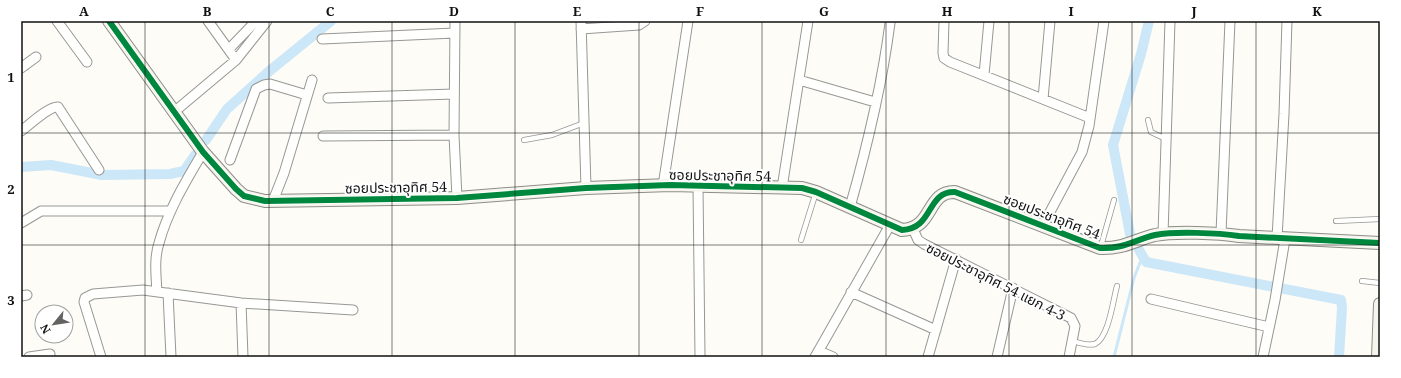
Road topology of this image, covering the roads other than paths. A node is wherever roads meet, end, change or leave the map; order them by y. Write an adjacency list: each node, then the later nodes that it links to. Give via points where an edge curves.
1 (57, 21): 24 (street)
2 (109, 21): 34 (street, ซอยประชาอุทิศ 54)
3 (208, 21): 21 (street)
4 (256, 21): 21 (street)
5 (267, 21): 23 (street)
6 (455, 21): 19 (street)
7 (645, 21): 18 (street, via 639,25)
8 (688, 21): 46 (street)
9 (808, 21): 28 (street)
10 (944, 21): 26 (street, via 944,58)
11 (989, 21): 26 (street)
12 (1050, 21): 32 (street)
13 (1104, 21): 35 (street)
14 (1170, 21): 41 (street)
15 (1230, 21): 62 (street)
16 (1287, 21): 64 (street)
17 (890, 23): 33 (street)
18 (581, 25): 37 (street)
19 (454, 33): 20 (street); 29 (street)
20 (322, 39)
21 (229, 49): 23 (street)
22 (36, 57): 25 (street)
23 (236, 60): 34 (street)
24 (87, 62)
25 (21, 68)
26 (984, 75): 32 (street)
27 (312, 80): 30 (street)
28 (799, 80): 33 (street); 49 (street)
29 (454, 94): 31 (street); 39 (street)
30 (307, 95): 44 (street, via 270,84 264,84 256,89); 53 (street)
31 (328, 98)
32 (1043, 99): 35 (street)
33 (875, 102): 54 (street)
34 (174, 112): 43 (street, ซอยประชาอุทิศ 54)
35 (1090, 118): 59 (street, via 1082,152)
36 (1148, 120): 41 (lane, via 1152,132)
37 (585, 123): 42 (lane, via 552,135); 48 (street)
38 (21, 131): 45 (street, via 49,110 58,107)
39 (454, 135): 40 (street); 51 (street)
40 (323, 136)
41 (1166, 139): 63 (street)
42 (524, 140)
43 (203, 152): 53 (street, ซอยประชาอุทิศ 54, via 244,196 253,200); 55 (street, via 179,192)
44 (230, 160)
45 (99, 170)
46 (663, 186): 47 (street, ซอยประชาอุทิศ 54); 48 (street, ซอยประชาอุทิศ 54)
47 (698, 186): 49 (street, ซอยประชาอุทิศ 54); 89 (street)
48 (586, 188): 51 (street, ซอยประชาอุทิศ 54)
49 (782, 188): 50 (street, ซอยประชาอุทิศ 54, via 802,188)
50 (816, 192): 54 (street, ซอยประชาอุทิศ 54); 65 (lane)
51 (457, 198): 53 (street, ซอยประชาอุทิศ 54)
52 (1114, 200): 67 (lane)
53 (273, 201)
54 (850, 207): 60 (street, ซอยประชาอุทิศ 54)
55 (171, 211): 58 (street, via 41,211); 73 (street, via 158,243)
56 (1380, 219): 57 (lane)
57 (1336, 221)
58 (21, 223)
59 (1043, 225): 61 (street, ซอยประชาอุทิศ 54, via 955,192 946,192); 67 (street, ซอยประชาอุทิศ 54)
60 (890, 226): 61 (street, ซอยประชาอุทิศ 54); 74 (street)
61 (913, 230): 68 (street, ซอยประชาอุทิศ 54 แยก 4-3, via 918,240)
62 (1221, 233): 63 (street, ซอยประชาอุทิศ 54); 64 (street, ซอยประชาอุทิศ 54)
63 (1163, 234): 67 (street, ซอยประชาอุทิศ 54, via 1126,246)
64 (1281, 238): 66 (street, ซอยประชาอุทิศ 54); 80 (street, via 1275,300)
65 (801, 240)
66 (1380, 243)
67 (1100, 248)
68 (956, 259): 72 (street, ซอยประชาอุทิศ 54 แยก 4-3); 81 (street)
69 (1362, 281): 70 (lane)
70 (1380, 283)
71 (1117, 286): 82 (lane, via 1105,334 1094,344)
72 (1013, 288): 82 (street, ซอยประชาอุทิศ 54 แยก 4-3, via 1071,318 1075,326); 92 (street)
73 (157, 292): 75 (street); 86 (street, via 143,290 93,294 85,298)
74 (851, 292): 81 (street); 84 (street)
75 (168, 293): 77 (street); 87 (street)
76 (1151, 299): 80 (street)
77 (241, 303): 79 (street); 88 (street)
78 (1380, 304): 95 (street)
79 (353, 310)
80 (1269, 327): 94 (street)
81 (936, 330): 91 (street)
82 (1073, 341): 93 (street, ซอยประชาอุทิศ 54 แยก 4-3)
83 (50, 354): 85 (street)
84 (817, 354): 90 (street)
85 (30, 357)
86 (101, 357)
87 (171, 357)
88 (243, 357)
89 (700, 357)
90 (833, 357)
91 (928, 357)
92 (997, 357)
93 (1069, 357)
94 (1263, 357)
95 (1378, 357)

